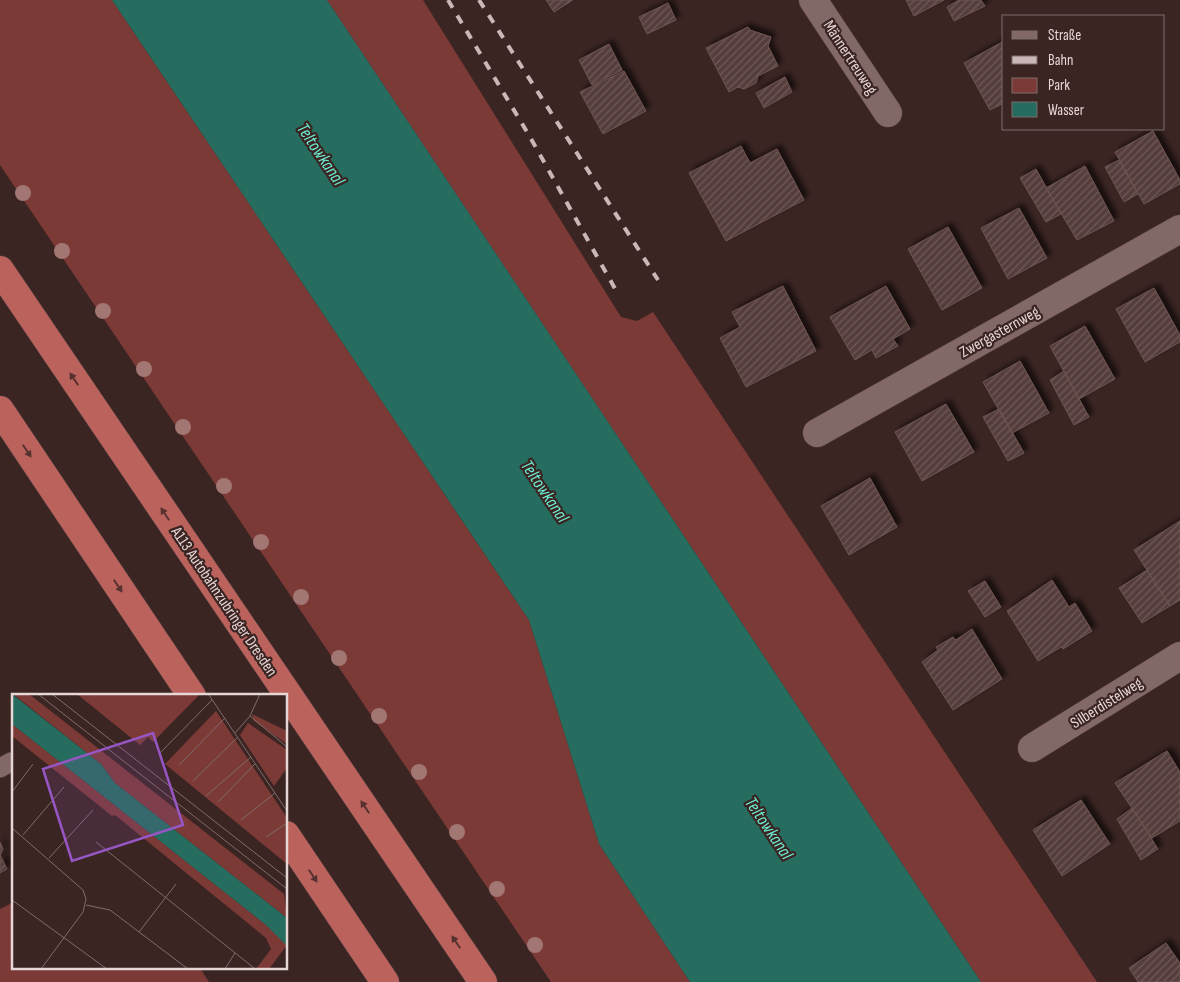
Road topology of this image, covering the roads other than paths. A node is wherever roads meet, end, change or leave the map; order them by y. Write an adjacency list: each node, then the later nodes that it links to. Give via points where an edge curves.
1 (813, 0): 2 (street, Männertreuweg)
2 (888, 113)
3 (1180, 229): 6 (street, Zwergasternweg)
4 (0, 270): 9 (highway, A113 Autobahnzubringer Dresden, one-way to 4)
5 (0, 410): 8 (highway, one-way to 8)
6 (817, 434)
7 (1180, 656): 11 (street, Silberdistelweg)
8 (191, 694)
9 (288, 694)
10 (288, 695): 14 (highway, A113 Autobahnzubringer Dresden, one-way to 10)
11 (1032, 748)
12 (288, 838): 13 (highway, one-way to 13)
13 (385, 982)
14 (483, 982)

